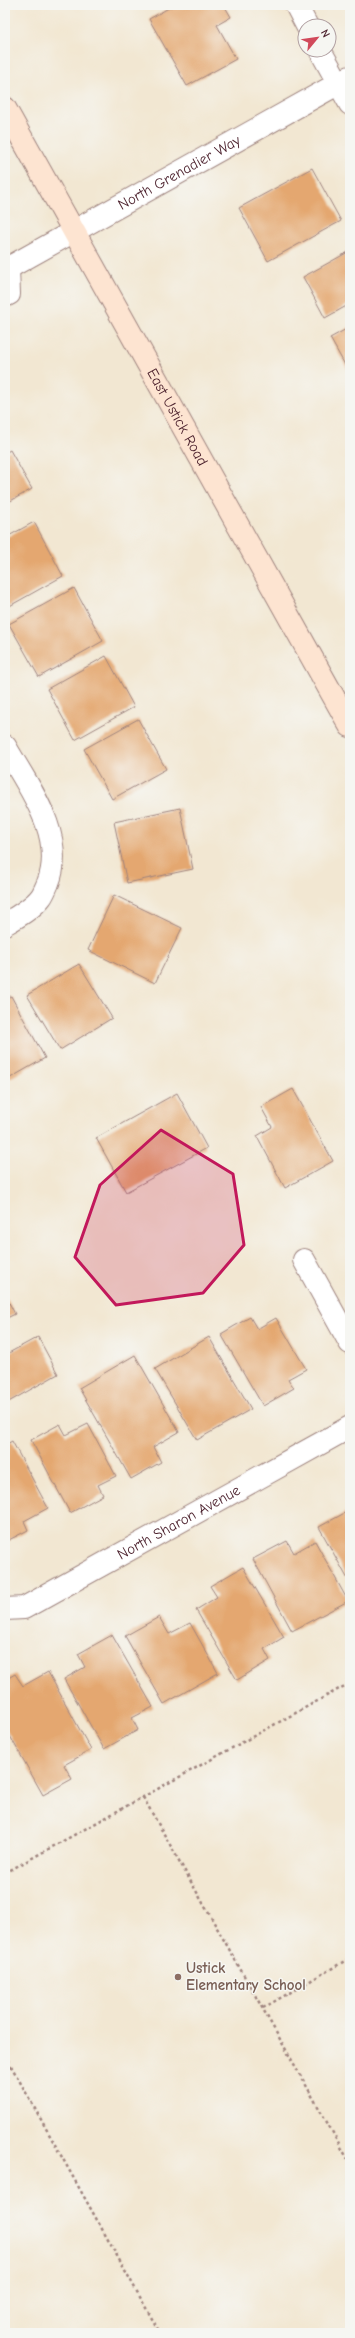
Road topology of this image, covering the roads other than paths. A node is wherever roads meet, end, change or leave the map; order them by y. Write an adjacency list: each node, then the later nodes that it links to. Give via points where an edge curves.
1 (296, 5): 2 (street)
2 (303, 18)
3 (326, 58): 4 (street)
4 (344, 80): 5 (street); 7 (street, North Grenadier Way)
5 (350, 104)
6 (5, 108): 7 (main road, East Ustick Road)
7 (75, 232): 8 (street, North Grenadier Way); 10 (main road, East Ustick Road)
8 (7, 266): 9 (street, North Grenadier Way, via 10,294)
9 (5, 296)
10 (350, 726)
11 (5, 746): 12 (street, via 38,805 52,841 53,869 42,896)
12 (5, 924)
13 (304, 1260): 14 (street)
14 (350, 1342)
15 (350, 1427): 16 (street, North Sharon Avenue, via 24,1608)
16 (5, 1610)

